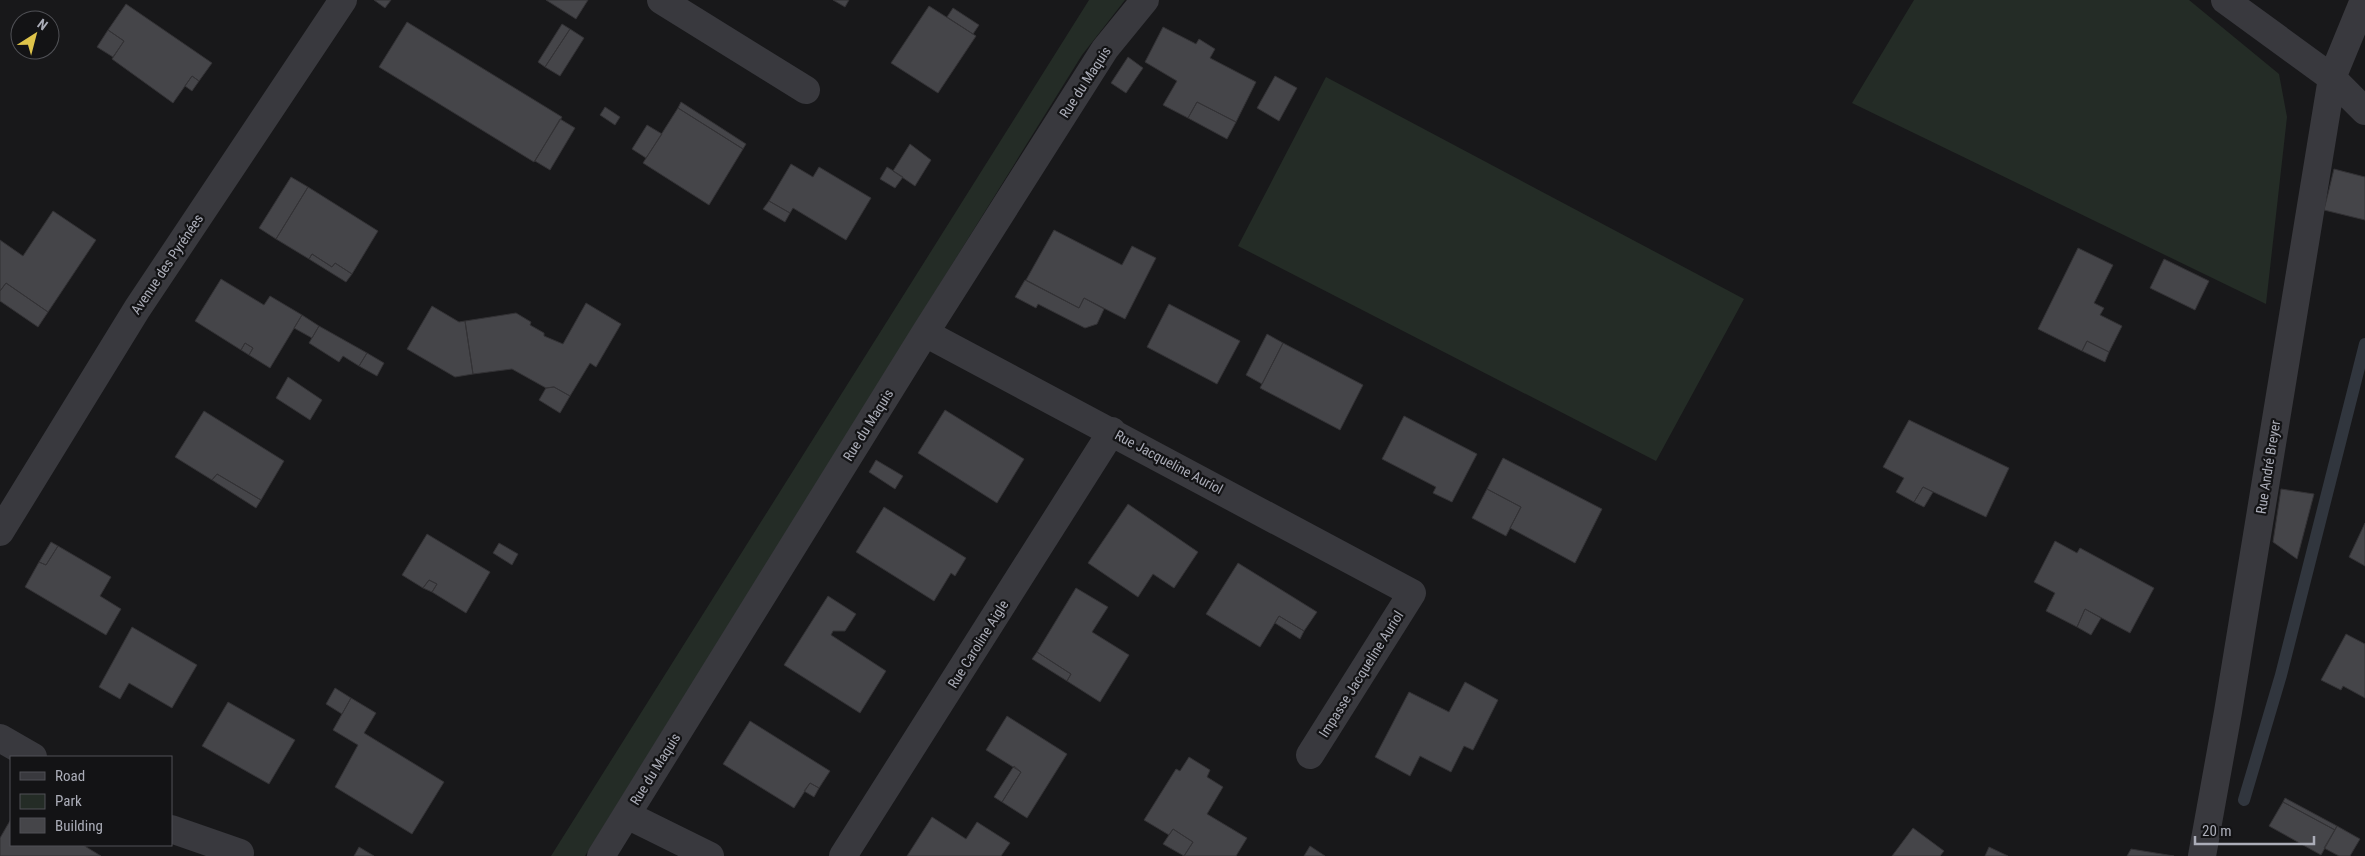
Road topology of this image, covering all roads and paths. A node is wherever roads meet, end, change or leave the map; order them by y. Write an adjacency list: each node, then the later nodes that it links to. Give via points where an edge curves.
1 (343, 0): 11 (street, Avenue des Pyrénées, via 136,309)
2 (661, 0): 7 (street)
3 (1146, 0): 9 (street, Rue du Maquis, via 1105,49)
4 (2225, 0): 6 (street)
5 (2364, 0): 6 (street, Rue André Breyer)
6 (2332, 78): 8 (street); 22 (street, Rue André Breyer)
7 (806, 90)
8 (2365, 111)
9 (925, 333): 10 (street, Rue Jacqueline Auriol); 16 (street, Rue du Maquis)
10 (1112, 431): 12 (street, Rue Jacqueline Auriol); 21 (street, Rue Caroline Aigle)
11 (0, 532)
12 (1412, 593): 14 (street, Impasse Jacqueline Auriol)
13 (0, 738): 15 (street)
14 (1310, 755)
15 (31, 756)
16 (627, 815): 19 (street, Rue du Maquis); 20 (street)
17 (172, 829): 18 (street)
18 (240, 853)
19 (601, 856)
20 (710, 856)
21 (843, 856)
22 (2202, 856)

